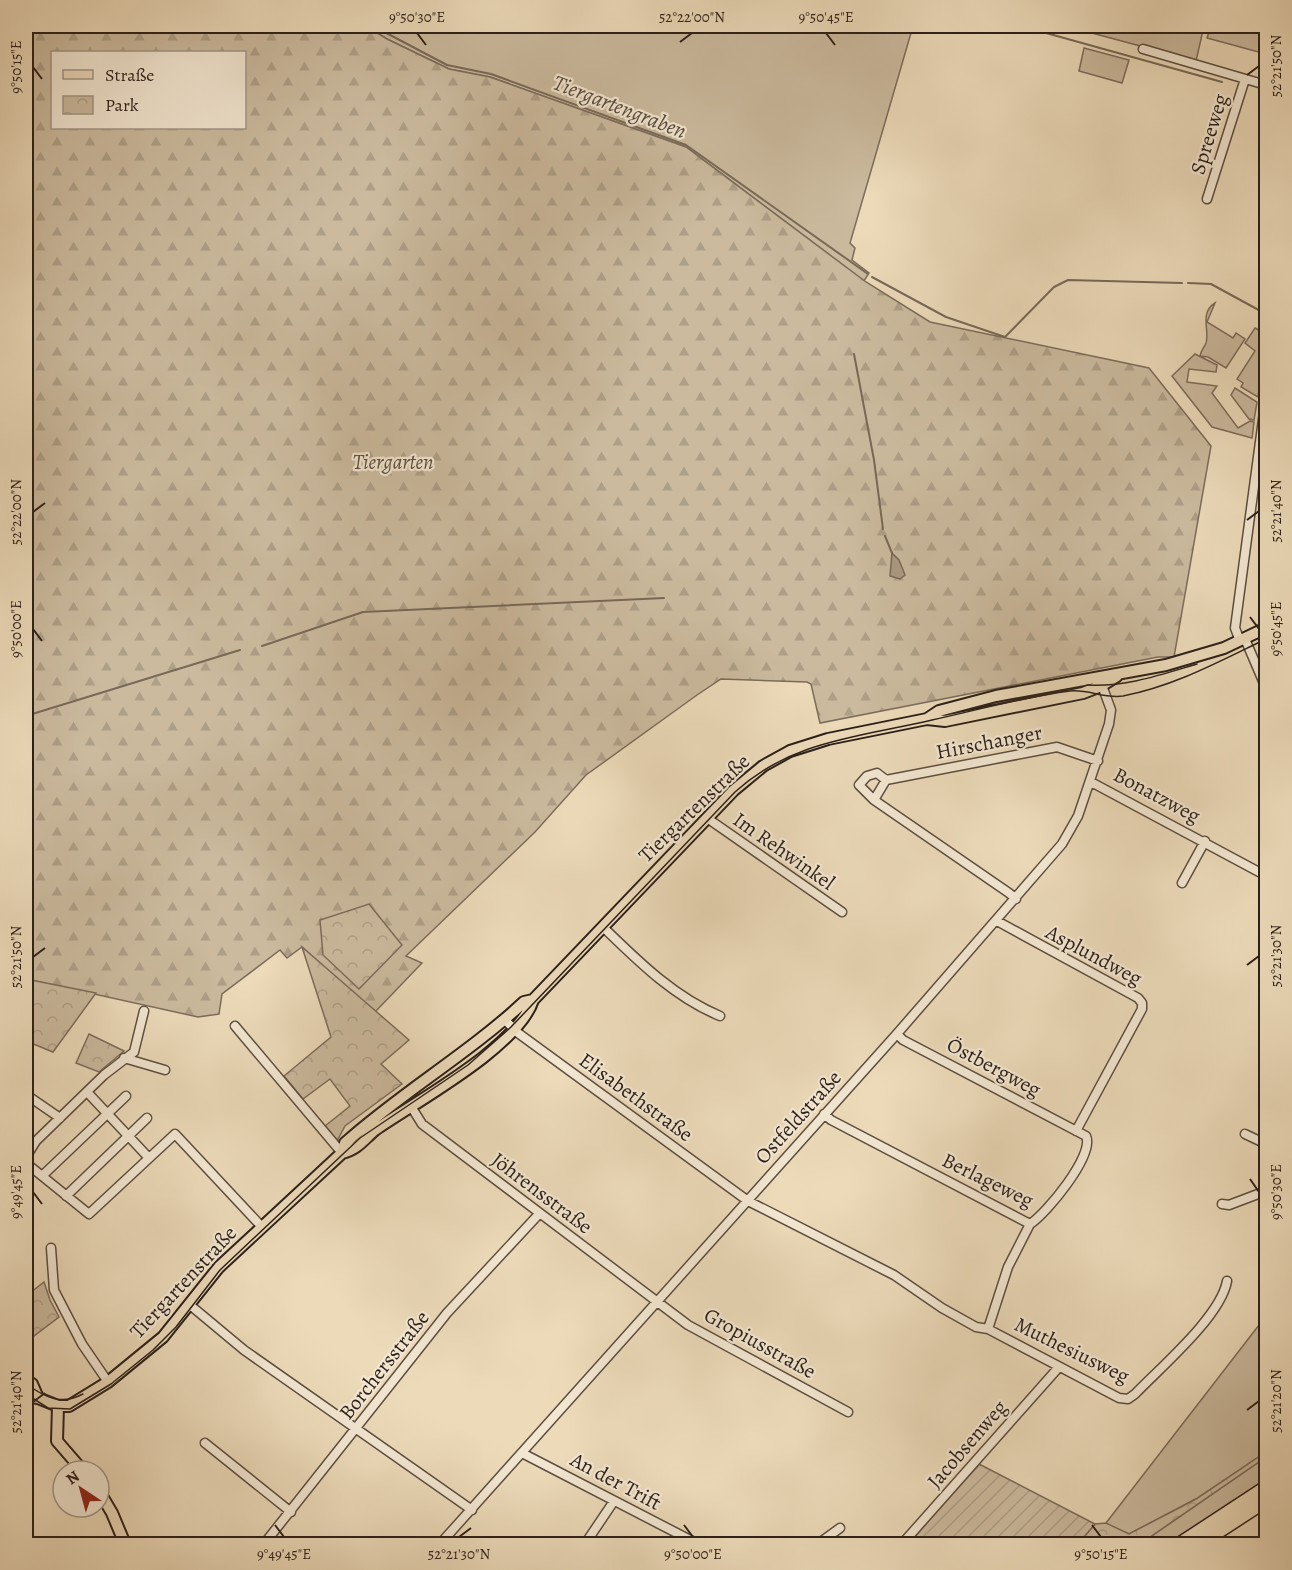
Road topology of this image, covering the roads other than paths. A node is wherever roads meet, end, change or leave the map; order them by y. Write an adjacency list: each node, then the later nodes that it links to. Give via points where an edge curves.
1 (1143, 49): 2 (street)
2 (1245, 79): 3 (street); 4 (street, Spreeweg)
3 (1266, 85)
4 (1207, 200)
5 (1266, 397): 7 (street, via 1234,628)
6 (1266, 628): 7 (main road, Tiergartenstraße)
7 (1243, 640): 8 (main road, Tiergartenstraße, via 1166,666); 9 (street)
8 (1101, 682): 10 (street, Ostfeldstraße, via 1111,710); 14 (main road, Tiergartenstraße, via 996,696 939,711 927,719 828,739 790,751 749,776)
9 (1266, 688)
10 (1098, 761): 11 (street, Hirschanger, via 1058,747); 12 (street, Ostfeldstraße)
11 (886, 780): 13 (street); 13 (street, Hirschanger, via 877,773 867,776 859,785)
12 (1091, 782): 15 (street, Bonatzweg); 18 (street, Ostfeldstraße, via 1062,844)
13 (874, 800): 18 (street)
14 (706, 818): 19 (street, Im Rehwinkel); 21 (main road, Tiergartenstraße)
15 (1205, 841): 16 (street, Bonatzweg); 17 (street, Bonatzweg)
16 (1259, 872)
17 (1182, 883)
18 (1016, 899): 20 (street, Ostfeldstraße)
19 (842, 912)
20 (997, 921): 28 (street, Ostfeldstraße); 39 (street, Asplundweg, via 1142,1003)
21 (603, 927): 22 (main road, Tiergartenstraße); 24 (street, via 670,987 698,1007)
22 (532, 1000): 25 (main road, Tiergartenstraße, via 524,1002); 27 (main road, Tiergartenstraße)
23 (144, 1011): 29 (street, via 134,1052)
24 (720, 1016)
25 (505, 1020): 27 (street, Elisabethstraße); 43 (main road, Tiergartenstraße, via 363,1127 345,1143)
26 (235, 1026): 43 (street)
27 (513, 1029): 34 (main road, Tiergartenstraße); 50 (street, Elisabethstraße)
28 (897, 1034): 36 (street, Ostfeldstraße); 39 (street, Östbergweg)
29 (124, 1058): 30 (street); 31 (street)
30 (165, 1070)
31 (87, 1092): 35 (street); 37 (street)
32 (126, 1096): 35 (street)
33 (31, 1098): 37 (street)
34 (412, 1108): 43 (main road, Tiergartenstraße, via 351,1151); 52 (street, Jöhrensstraße, via 422,1124)
35 (107, 1113): 41 (street); 47 (street)
36 (824, 1114): 50 (street, Ostfeldstraße); 53 (street, Berlageweg)
37 (60, 1118): 44 (street)
38 (147, 1119): 41 (street)
39 (1076, 1131): 53 (street, Berlageweg, via 1086,1136 1087,1147 1058,1196)
40 (1245, 1134): 42 (street)
41 (128, 1136): 45 (street); 49 (street)
42 (1266, 1144)
43 (342, 1153): 54 (main road, Tiergartenstraße)
44 (26, 1157)
45 (149, 1158): 49 (street, via 89,1214); 54 (street, via 175,1134)
46 (26, 1163): 47 (street)
47 (42, 1176): 49 (street)
48 (1266, 1191): 51 (street, via 1229,1205)
49 (66, 1196)
50 (748, 1201): 57 (street, Ostfeldstraße); 59 (street, Muthesiusweg, via 894,1275 976,1327)
51 (1222, 1203)
52 (539, 1214): 57 (street, Jöhrensstraße); 65 (street, Borchersstraße, via 447,1313)
53 (1030, 1224): 59 (street, Muthesiusweg, via 1008,1267)
54 (262, 1227): 58 (main road, Tiergartenstraße, via 219,1267)
55 (51, 1248): 61 (street, via 54,1290 82,1344)
56 (1227, 1281): 60 (street, Muthesiusweg, via 1225,1294 1213,1312 1128,1399)
57 (657, 1302): 64 (street, Gropiusstraße, via 688,1325); 67 (street, Ostfeldstraße)
58 (190, 1305): 61 (main road, Tiergartenstraße, via 163,1337); 65 (street, via 244,1350)
59 (988, 1329): 60 (street, Muthesiusweg)
60 (1059, 1367): 82 (street, Jacobsenweg)
61 (108, 1382): 63 (main road, Tiergartenstraße, via 75,1404)
62 (27, 1388): 63 (main road, via 38,1398)
63 (58, 1406): 68 (main road, via 57,1441)
64 (848, 1412)
65 (356, 1430): 72 (street); 74 (street, Borchersstraße)
66 (205, 1443): 74 (street)
67 (522, 1453): 70 (street, An der Trift); 72 (street, Ostfeldstraße)
68 (73, 1459)
69 (1266, 1487): 83 (highway)
70 (614, 1501): 76 (street, An der Trift); 80 (street)
71 (1266, 1501): 84 (highway)
72 (472, 1510): 79 (street, Ostfeldstraße)
73 (111, 1511): 77 (main road)
74 (291, 1512): 78 (street, Borchersstraße)
75 (840, 1528): 81 (street)
76 (694, 1544)
77 (125, 1545)
78 (264, 1545)
79 (440, 1545)
80 (585, 1545)
81 (818, 1545)
82 (902, 1545)
83 (1179, 1545)
84 (1200, 1545)

